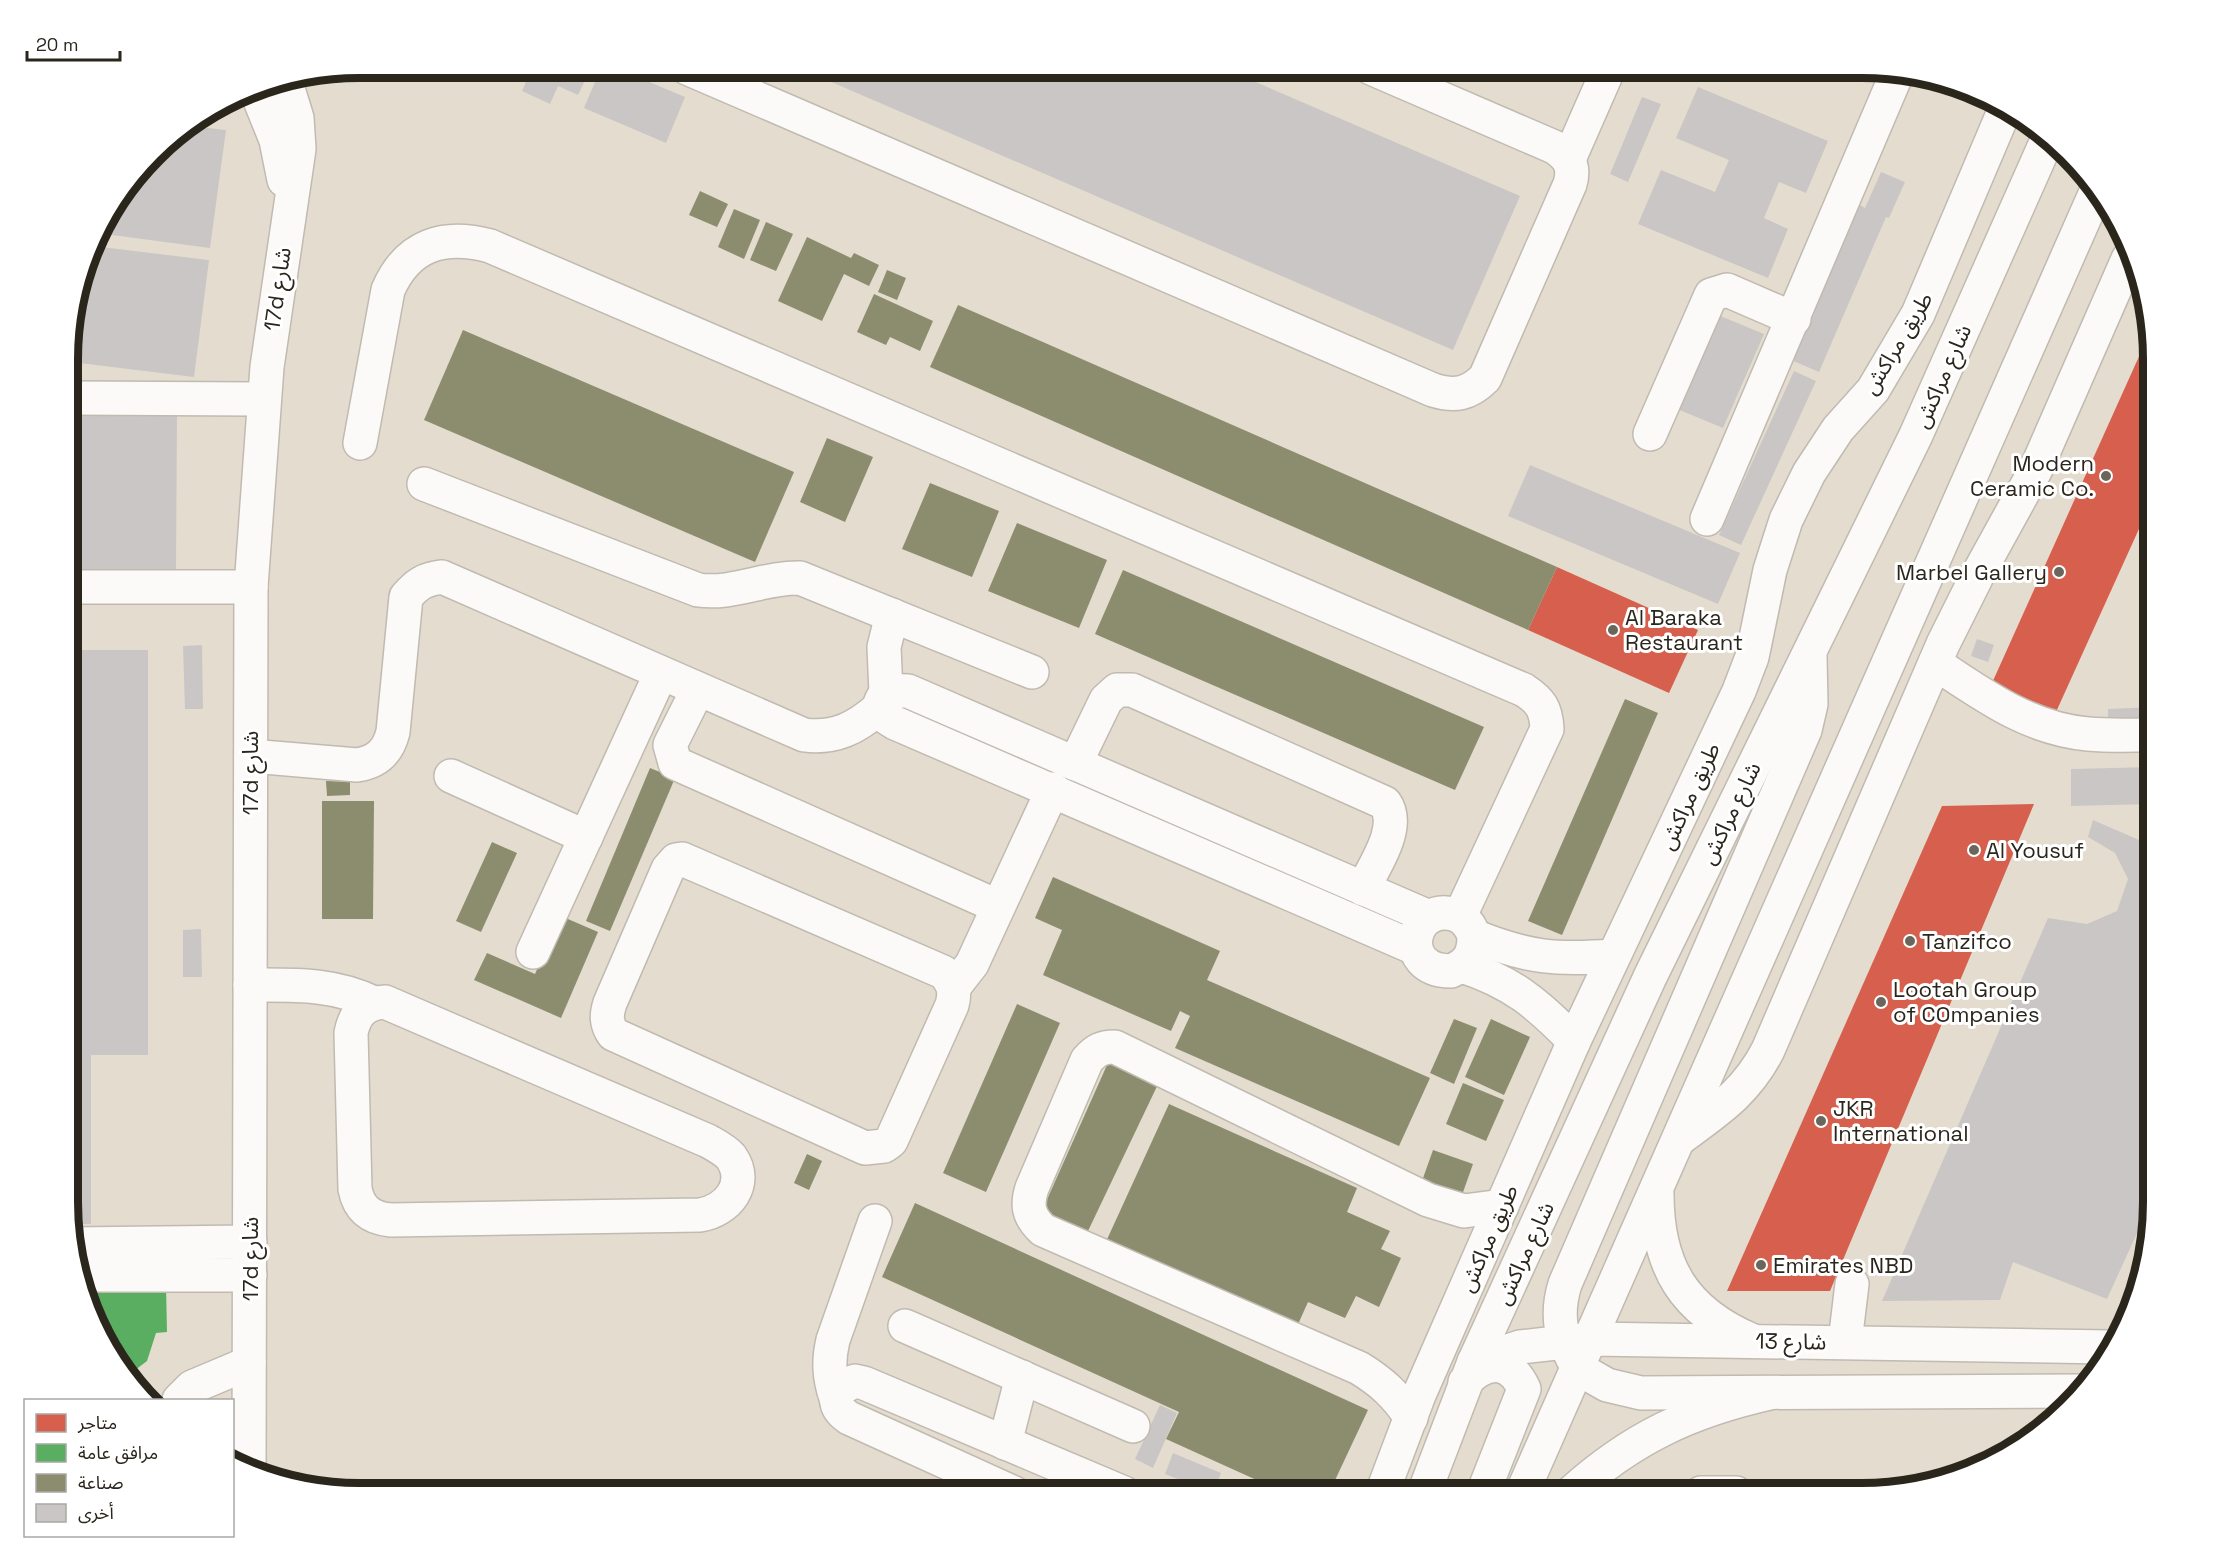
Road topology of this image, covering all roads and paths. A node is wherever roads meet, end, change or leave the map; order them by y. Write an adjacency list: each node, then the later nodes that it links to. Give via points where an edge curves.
1 (710, 78): 9 (main road, via 1447,394 1462,394 1485,378 1570,184)
2 (1394, 78): 9 (main road, via 1554,147)
3 (1605, 78): 9 (main road)
4 (1895, 80): 13 (main road)
5 (288, 88): 11 (main road, 17d شارع, via 297,118 299,149)
6 (258, 97): 11 (main road, via 276,140)
7 (2002, 116): 42 (main road, طريق مراكش, via 1918,314 1873,390 1838,429 1809,473 1786,520 1770,570 1752,657 1739,691)
8 (2044, 145): 23 (main road, شارع مراكش, via 1916,435)
9 (1569, 159)
10 (2093, 199): 29 (main road)
11 (287, 218): 15 (main road, 17d شارع)
12 (2126, 263): 24 (main road, via 2036,469 1959,609)
13 (1794, 319): 16 (main road, via 1727,290 1711,295); 19 (main road)
14 (78, 398): 15 (main road)
15 (264, 399): 21 (main road, 17d شارع)
16 (1650, 434)
17 (360, 443): 39 (main road, via 388,290 395,273 428,246 448,240 470,240 1524,690 1538,699 1546,713 1546,729)
18 (424, 484): 22 (main road, via 698,590 726,591 785,577 800,578)
19 (1707, 519)
20 (78, 587): 21 (main road)
21 (251, 587): 31 (main road, 17d شارع)
22 (892, 615): 25 (main road); 28 (main road, via 884,647)
23 (1809, 652): 58 (main road, via 1812,687 1805,730 1565,1284 1559,1321); 64 (main road, شارع مراكش, via 1650,977)
24 (1935, 663): 30 (main road, via 2007,710 2047,727 2088,735); 33 (main road)
25 (1032, 672)
26 (661, 673): 27 (main road); 31 (main road, via 456,581 428,578 406,597 393,732 385,752 368,764 357,765); 36 (main road)
27 (698, 689): 28 (main road, via 790,730 819,737 849,730); 38 (main road, via 670,746 675,763)
28 (883, 700): 32 (main road, via 908,691); 35 (main road, via 884,716 895,723)
29 (1866, 708): 33 (main road); 48 (main road)
30 (2143, 735)
31 (251, 756): 44 (main road, 17d شارع)
32 (1075, 764): 37 (main road); 37 (main road, via 1106,700 1117,690 1132,690 1385,803 1390,811 1390,829)
33 (1886, 774): 48 (main road, via 1758,1069 1730,1102)
34 (451, 776): 36 (main road)
35 (1053, 789): 38 (main road); 40 (main road)
36 (586, 837): 41 (main road)
37 (1364, 889): 39 (main road)
38 (997, 906): 45 (main road, via 972,964)
39 (1454, 923): 40 (main road, via 1417,931); 42 (main road, via 1532,956 1563,960); 43 (main road, via 1474,948)
40 (1416, 948): 43 (main road, via 1429,967 1451,971)
41 (533, 952)
42 (1613, 956): 47 (main road, طريق مراكش)
43 (1462, 966): 47 (main road, via 1491,975 1518,990)
44 (250, 985): 46 (main road, via 327,987); 52 (main road, 17d شارع)
45 (954, 987): 45 (main road, via 943,972 681,859 668,869 606,1013 607,1024 622,1040 865,1148 875,1148 884,1146 896,1134 952,1005)
46 (374, 1003): 46 (main road, via 362,1009 351,1033 354,1189 358,1202 372,1215 391,1220 700,1215 713,1213 734,1196 737,1170 730,1157 708,1141 397,1006)
47 (1574, 1041): 50 (main road, طريق مراكش)
48 (1679, 1139): 49 (main road)
49 (1657, 1189): 58 (main road); 59 (main road, via 1661,1244 1670,1270 1703,1314)
50 (1502, 1206): 70 (main road, طريق مراكش); 70 (main road, via 1464,1210 1428,1200 1116,1047 1104,1047 1087,1060 1028,1199 1034,1222 1043,1230 1359,1368 1380,1380)
51 (875, 1221): 68 (main road, via 833,1340 830,1379)
52 (250, 1242): 53 (main road); 55 (main road, 17d شارع)
53 (81, 1244)
54 (88, 1275): 55 (main road)
55 (250, 1275): 62 (main road, 17d شارع)
56 (1852, 1284): 60 (main road)
57 (905, 1326): 65 (main road)
58 (1578, 1339): 59 (main road, شارع 13); 63 (main road); 64 (main road, شارع 13, via 1520,1347)
59 (1751, 1340): 60 (main road, شارع 13)
60 (1845, 1342): 61 (main road, شارع 13)
61 (2102, 1347)
62 (249, 1363): 69 (main road, via 192,1387); 73 (main road, 17d شارع)
63 (1579, 1369): 67 (main road, via 1607,1385 1641,1394); 79 (main road)
64 (1469, 1372): 77 (main road, شارع مراكش); 78 (main road, via 1499,1365 1515,1374 1524,1389)
65 (1022, 1377): 71 (main road); 72 (main road)
66 (2070, 1391): 67 (main road)
67 (1770, 1393): 80 (main road, via 1703,1410 1670,1424 1610,1460)
68 (836, 1398): 72 (main road, via 839,1389 855,1381); 74 (main road, via 837,1406 849,1418)
69 (181, 1399)
70 (1411, 1418): 76 (main road, طريق مراكش)
71 (1133, 1426)
72 (992, 1437): 74 (main road); 75 (main road)
73 (249, 1461)
74 (968, 1483)
75 (1100, 1483)
76 (1386, 1483)
77 (1428, 1483)
78 (1487, 1483)
79 (1527, 1483)
80 (1583, 1483)

